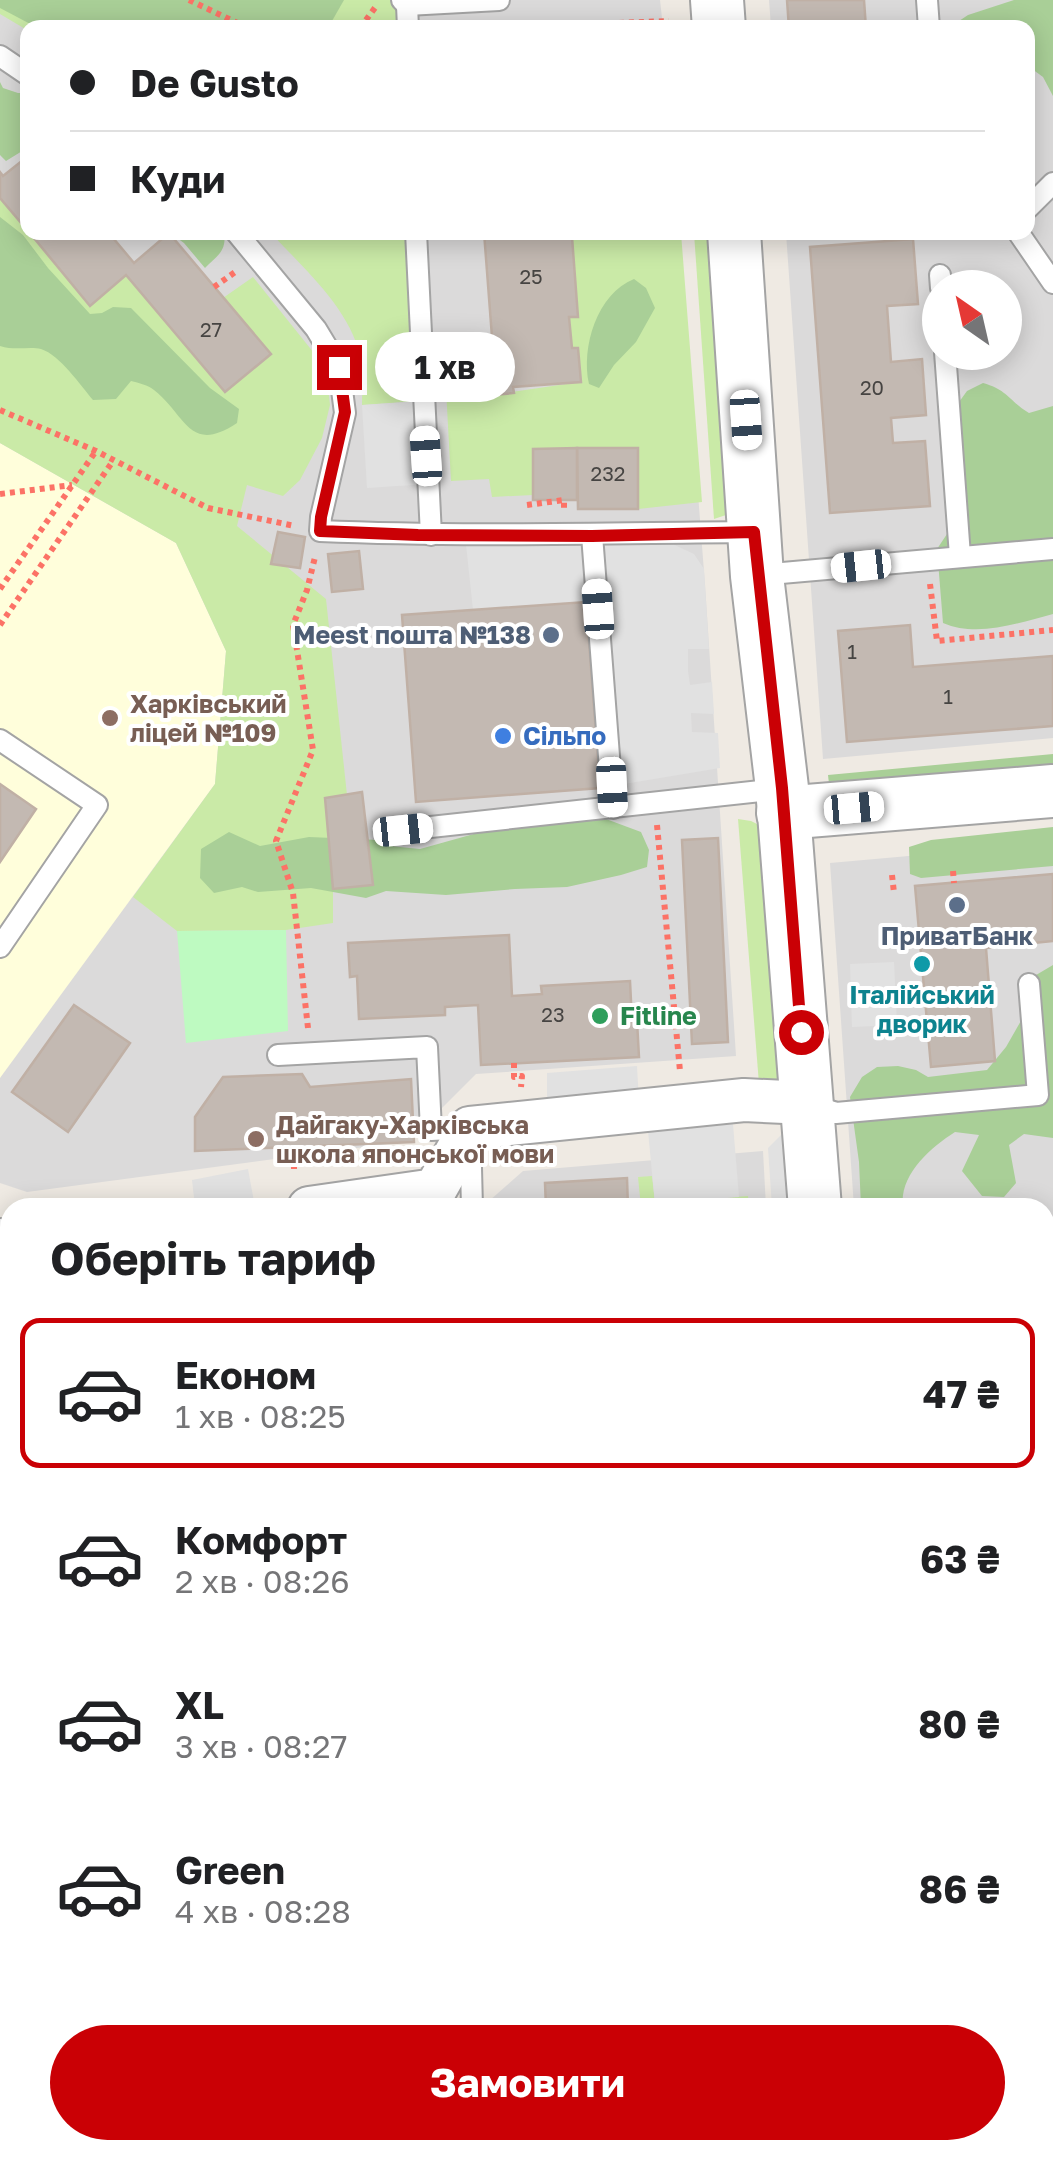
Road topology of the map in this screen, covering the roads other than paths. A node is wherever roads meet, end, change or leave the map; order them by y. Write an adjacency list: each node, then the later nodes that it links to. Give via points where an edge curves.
1 (500, 0): 3 (lane)
2 (717, 0): 4 (street)
3 (405, 2)
4 (698, 20)
5 (1053, 183): 6 (lane)
6 (1035, 201)
7 (243, 240): 13 (lane, via 339,367 345,412 320,531)
8 (416, 240): 13 (lane)
9 (735, 240): 16 (street)
10 (1023, 240): 11 (lane)
11 (1053, 283)
12 (947, 370): 17 (lane)
13 (431, 535): 14 (lane)
14 (592, 536): 16 (lane); 21 (lane)
15 (1053, 549): 17 (lane)
16 (755, 554): 17 (lane); 20 (street)
17 (960, 556)
18 (0, 740): 23 (lane, via 97,805)
19 (1053, 790): 20 (street)
20 (782, 800): 21 (lane); 26 (street)
21 (613, 808): 22 (lane)
22 (403, 830)
23 (0, 947)
24 (1029, 984): 26 (lane, via 1038,1096 836,1113)
25 (278, 1055): 27 (lane, via 427,1046 431,1130)
26 (807, 1103): 27 (street, via 744,1100); 30 (street)
27 (470, 1128): 28 (street, via 435,1190); 29 (lane)
28 (302, 1188)
29 (472, 1198)
30 (814, 1198)

